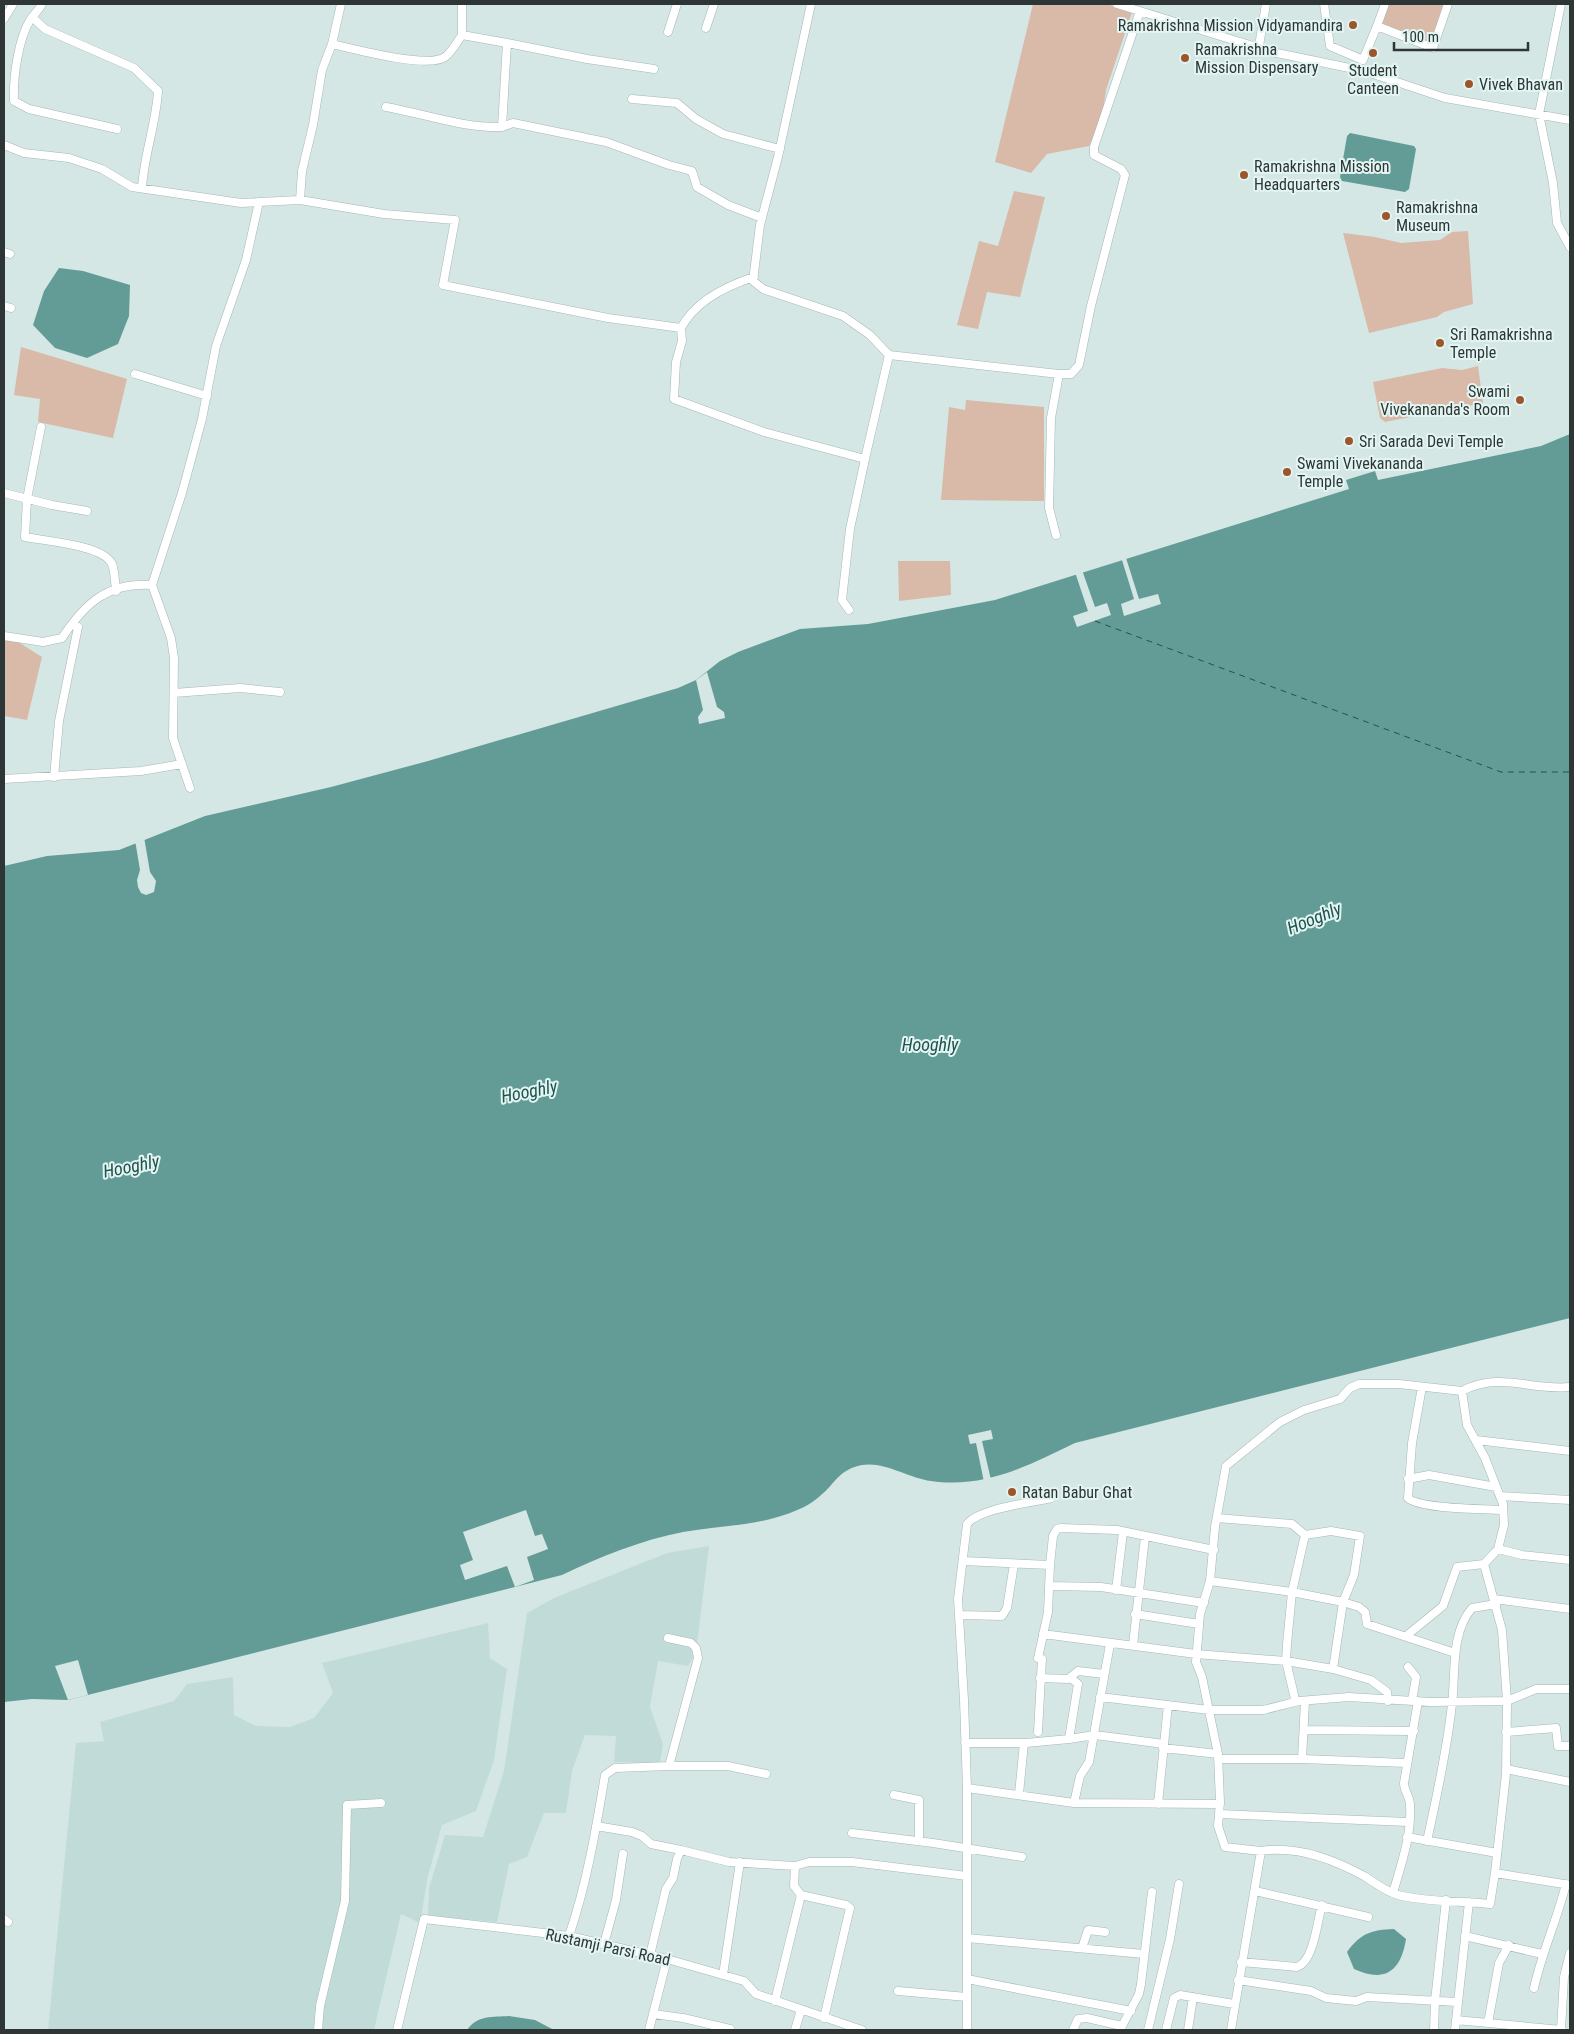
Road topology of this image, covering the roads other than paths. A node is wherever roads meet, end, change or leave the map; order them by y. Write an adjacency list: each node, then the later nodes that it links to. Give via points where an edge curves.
1 (13, 4): 16 (street)
2 (42, 4): 15 (street)
3 (341, 4): 22 (street)
4 (462, 4): 20 (street)
5 (676, 4): 19 (street)
6 (714, 4): 18 (street)
7 (811, 4): 32 (street)
8 (1117, 4): 14 (street)
9 (1266, 4): 23 (street)
10 (1324, 4): 17 (street, via 1330,46 1363,60)
11 (1385, 4): 17 (street)
12 (1448, 4): 17 (street, via 1434,48)
13 (1561, 4): 27 (street)
14 (1140, 11): 23 (street); 42 (street, via 1094,147 1094,155 1121,169 1125,183 1090,306 1079,365 1071,374)
15 (32, 17): 30 (street, via 17,64 14,101 29,109); 33 (street, via 45,29 134,68 158,91 157,109 143,164)
16 (4, 19)
17 (1377, 26)
18 (706, 28)
19 (668, 32)
20 (462, 35): 21 (street); 22 (street, via 441,59 401,60)
21 (507, 43): 24 (street); 29 (street)
22 (332, 44): 34 (street, via 322,70)
23 (1259, 46): 27 (street, via 1272,52 1364,71 1445,98)
24 (654, 69)
25 (632, 99): 32 (street, via 677,103 696,119 723,134)
26 (386, 107): 29 (street, via 448,122 484,128)
27 (1539, 114): 28 (street); 37 (street, via 1554,182 1557,223)
28 (1570, 120)
29 (502, 127): 36 (street, via 513,123 606,142 692,171 697,187 728,205)
30 (117, 129)
31 (4, 146): 33 (street, via 24,153 69,158 102,169 132,187)
32 (780, 149): 36 (street)
33 (142, 188): 35 (street, via 241,203)
34 (300, 200): 35 (street); 39 (street, via 384,214 455,220 443,285 608,318)
35 (259, 202): 43 (street, via 246,260 216,346)
36 (762, 218): 38 (street)
37 (1570, 247)
38 (754, 277): 39 (street, via 733,284 688,314); 40 (street, via 753,281 764,289 843,316 870,335)
39 (681, 328): 45 (street, via 674,399 764,432)
40 (889, 355): 42 (street); 45 (street)
41 (135, 374): 43 (street)
42 (1059, 374): 49 (street, via 1051,418 1049,508)
43 (206, 396): 50 (street, via 182,493)
44 (41, 427): 47 (street)
45 (865, 459): 52 (street, via 850,529 842,600)
46 (4, 493): 47 (street)
47 (27, 500): 48 (street); 51 (street, via 25,537 104,554 112,563)
48 (87, 511)
49 (1056, 535)
50 (152, 585): 51 (street, via 139,584); 56 (street, via 171,638)
51 (116, 591): 54 (street, via 95,598 78,614 62,638 43,642)
52 (849, 610)
53 (78, 627): 58 (street, via 59,721)
54 (4, 636)
55 (280, 692): 56 (street, via 240,688)
56 (174, 693): 57 (street, via 174,738)
57 (182, 764): 58 (street, via 141,771); 60 (street)
58 (54, 776): 59 (street)
59 (4, 779)
60 (190, 788)
61 (1422, 1387): 63 (street); 66 (street); 72 (street, via 1359,1384 1340,1399 1304,1410 1280,1422 1226,1466)
62 (1570, 1387): 63 (street, via 1554,1389 1488,1381)
63 (1462, 1391): 64 (street, via 1467,1425)
64 (1476, 1440): 65 (street); 67 (street)
65 (1570, 1451)
66 (1408, 1479): 67 (street, via 1429,1475); 71 (street, via 1408,1498 1414,1503)
67 (1496, 1487): 68 (street)
68 (1500, 1496): 70 (street); 71 (street)
69 (1051, 1498): 79 (street, via 972,1518 967,1524)
70 (1570, 1500)
71 (1503, 1510): 76 (street, via 1504,1525)
72 (1217, 1518): 74 (street, via 1292,1524); 77 (street)
73 (1123, 1532): 75 (street); 82 (street, via 1057,1529 1053,1536); 85 (street)
74 (1305, 1535): 86 (street); 88 (street, via 1331,1531 1360,1536 1354,1575)
75 (1145, 1537): 77 (street); 87 (street)
76 (1498, 1549): 78 (street); 81 (street)
77 (1214, 1550): 83 (street)
78 (1570, 1560)
79 (964, 1561): 80 (street); 93 (street)
80 (1014, 1564): 82 (street); 93 (street, via 1007,1608 1002,1616)
81 (1484, 1564): 89 (street); 96 (street, via 1457,1567 1442,1606)
82 (1050, 1565): 84 (street)
83 (1210, 1581): 86 (street); 90 (street)
84 (1050, 1586): 85 (street); 95 (street)
85 (1116, 1590): 87 (street)
86 (1292, 1592): 88 (street); 102 (street)
87 (1138, 1594): 90 (street); 92 (street)
88 (1343, 1602): 96 (street, via 1365,1612 1367,1624); 104 (street)
89 (1495, 1602): 91 (street); 100 (street, via 1468,1612); 114 (street, via 1502,1630)
90 (1204, 1603): 94 (street)
91 (1570, 1609)
92 (1135, 1614): 94 (street); 99 (street)
93 (959, 1615): 124 (street)
94 (1199, 1624): 101 (street)
95 (1043, 1634): 98 (street); 106 (street)
96 (1406, 1636): 100 (street)
97 (668, 1638): 131 (street, via 691,1643 698,1658)
98 (1110, 1644): 99 (street); 105 (street)
99 (1133, 1645): 101 (street)
100 (1455, 1653): 115 (street)
101 (1196, 1654): 102 (street); 117 (street)
102 (1286, 1662): 104 (street); 111 (street, via 1295,1699)
103 (1408, 1667): 113 (street, via 1416,1677)
104 (1333, 1669): 112 (street, via 1371,1680 1387,1692)
105 (1104, 1674): 107 (street, via 1078,1671); 110 (street)
106 (1040, 1678): 107 (street); 120 (street)
107 (1071, 1678): 123 (street, via 1078,1684)
108 (1570, 1684): 109 (street)
109 (1570, 1689): 114 (street, via 1536,1689)
110 (1100, 1697): 116 (street); 122 (street)
111 (1302, 1701): 112 (street, via 1348,1697); 117 (street, via 1263,1710); 118 (street)
112 (1388, 1701): 113 (street)
113 (1415, 1701): 115 (street); 119 (street)
114 (1507, 1701): 115 (street); 121 (street)
115 (1453, 1702): 148 (street)
116 (1168, 1704): 117 (street); 126 (street)
117 (1209, 1710): 128 (street)
118 (1304, 1730): 119 (street); 129 (street)
119 (1414, 1731): 130 (street)
120 (1038, 1732)
121 (1506, 1732): 127 (street, via 1556,1728 1558,1746); 132 (street)
122 (1095, 1735): 123 (street); 126 (street); 139 (street)
123 (1070, 1739): 125 (street)
124 (965, 1743): 125 (street); 135 (street)
125 (1024, 1743): 136 (street)
126 (1164, 1746): 128 (street); 140 (street)
127 (1570, 1746)
128 (1218, 1757): 129 (street); 141 (street)
129 (1302, 1759): 130 (street)
130 (1406, 1764): 143 (street, via 1404,1789 1410,1803)
131 (669, 1766): 133 (street, via 728,1766); 144 (street, via 615,1768 605,1775)
132 (1506, 1770): 134 (street); 152 (street)
133 (766, 1774)
134 (1570, 1782)
135 (967, 1788): 136 (street); 149 (street)
136 (1019, 1794): 139 (street)
137 (894, 1795): 147 (street, via 919,1800)
138 (381, 1803): 201 (street, via 347,1804 344,1901 320,2006)
139 (1074, 1803): 140 (street)
140 (1158, 1804): 141 (street)
141 (1220, 1804): 142 (street)
142 (1219, 1814): 143 (street); 151 (street, via 1218,1826 1225,1847)
143 (1408, 1822): 146 (street)
144 (596, 1826): 150 (street, via 632,1832 651,1844); 170 (street, via 580,1904)
145 (852, 1833): 147 (street)
146 (1407, 1837): 148 (street); 163 (street)
147 (919, 1841): 149 (street)
148 (1427, 1841): 152 (street)
149 (967, 1848): 154 (street); 158 (street)
150 (681, 1850): 155 (street, via 722,1861); 179 (street, via 673,1878 666,1889)
151 (1261, 1851): 161 (street); 163 (street, via 1278,1848 1314,1856 1346,1866)
152 (1497, 1853): 157 (street)
153 (623, 1854): 173 (street, via 616,1900)
154 (1022, 1857)
155 (740, 1862): 156 (street); 182 (street)
156 (795, 1866): 158 (street, via 809,1862 852,1862); 164 (street, via 794,1886)
157 (1495, 1873): 160 (street); 166 (street, via 1490,1904)
158 (967, 1876): 172 (street)
159 (1179, 1884): 208 (street, via 1170,1939)
160 (1568, 1884): 178 (street)
161 (1255, 1891): 167 (street); 181 (street)
162 (1152, 1892): 177 (street)
163 (1393, 1892): 165 (street)
164 (801, 1895): 189 (street); 196 (street, via 850,1908)
165 (1446, 1900): 166 (street); 190 (street)
166 (1469, 1902): 171 (street)
167 (1322, 1905): 168 (street); 181 (street, via 1310,1956 1304,1964 1297,1967)
168 (1368, 1917)
169 (1105, 1932): 175 (street, via 1088,1930)
170 (569, 1936): 173 (street, Rustamji Parsi Road); 202 (street, Rustamji Parsi Road, via 424,1920)
171 (1465, 1936): 174 (street); 191 (street)
172 (967, 1938): 175 (street); 183 (street)
173 (604, 1944): 179 (street, Rustamji Parsi Road)
174 (1510, 1945): 178 (street); 198 (street, via 1499,1963)
175 (1082, 1948): 177 (street)
176 (1570, 1953): 214 (street, via 1563,1986)
177 (1144, 1954): 194 (street, via 1140,1989)
178 (1542, 1954): 185 (street)
179 (650, 1955): 180 (street, Rustamji Parsi Road)
180 (667, 1959): 182 (street, Rustamji Parsi Road); 195 (street)
181 (1241, 1962): 184 (street)
182 (723, 1975): 189 (street, Rustamji Parsi Road, via 744,1981 756,1994)
183 (967, 1979): 187 (street); 194 (street)
184 (1238, 1980): 190 (street, via 1311,1991 1334,1999 1356,2001 1367,1997 1391,1997); 192 (street)
185 (1534, 1988)
186 (898, 1991): 187 (street)
187 (967, 1997): 206 (street)
188 (1193, 1997): 192 (street); 209 (street, via 1180,1995 1174,1998); 210 (street)
189 (775, 2000): 193 (street, Rustamji Parsi Road)
190 (1435, 2000): 191 (street); 212 (street)
191 (1457, 2002): 197 (street)
192 (1234, 2004): 211 (street)
193 (801, 2010): 196 (street, Rustamji Parsi Road); 204 (street)
194 (1130, 2011): 199 (street)
195 (654, 2014): 200 (street); 203 (street)
196 (824, 2018): 205 (street, Rustamji Parsi Road)
197 (1456, 2020): 198 (street); 213 (street)
198 (1488, 2023): 214 (street)
199 (1121, 2028): 207 (street, via 1086,2018 1078,2019)
200 (730, 2029)
201 (318, 2030)
202 (397, 2030)
203 (649, 2030)
204 (795, 2030)
205 (862, 2030)
206 (967, 2030)
207 (1073, 2030)
208 (1148, 2030)
209 (1166, 2030)
210 (1188, 2030)
211 (1231, 2030)
212 (1434, 2030)
213 (1455, 2030)
214 (1562, 2030)

